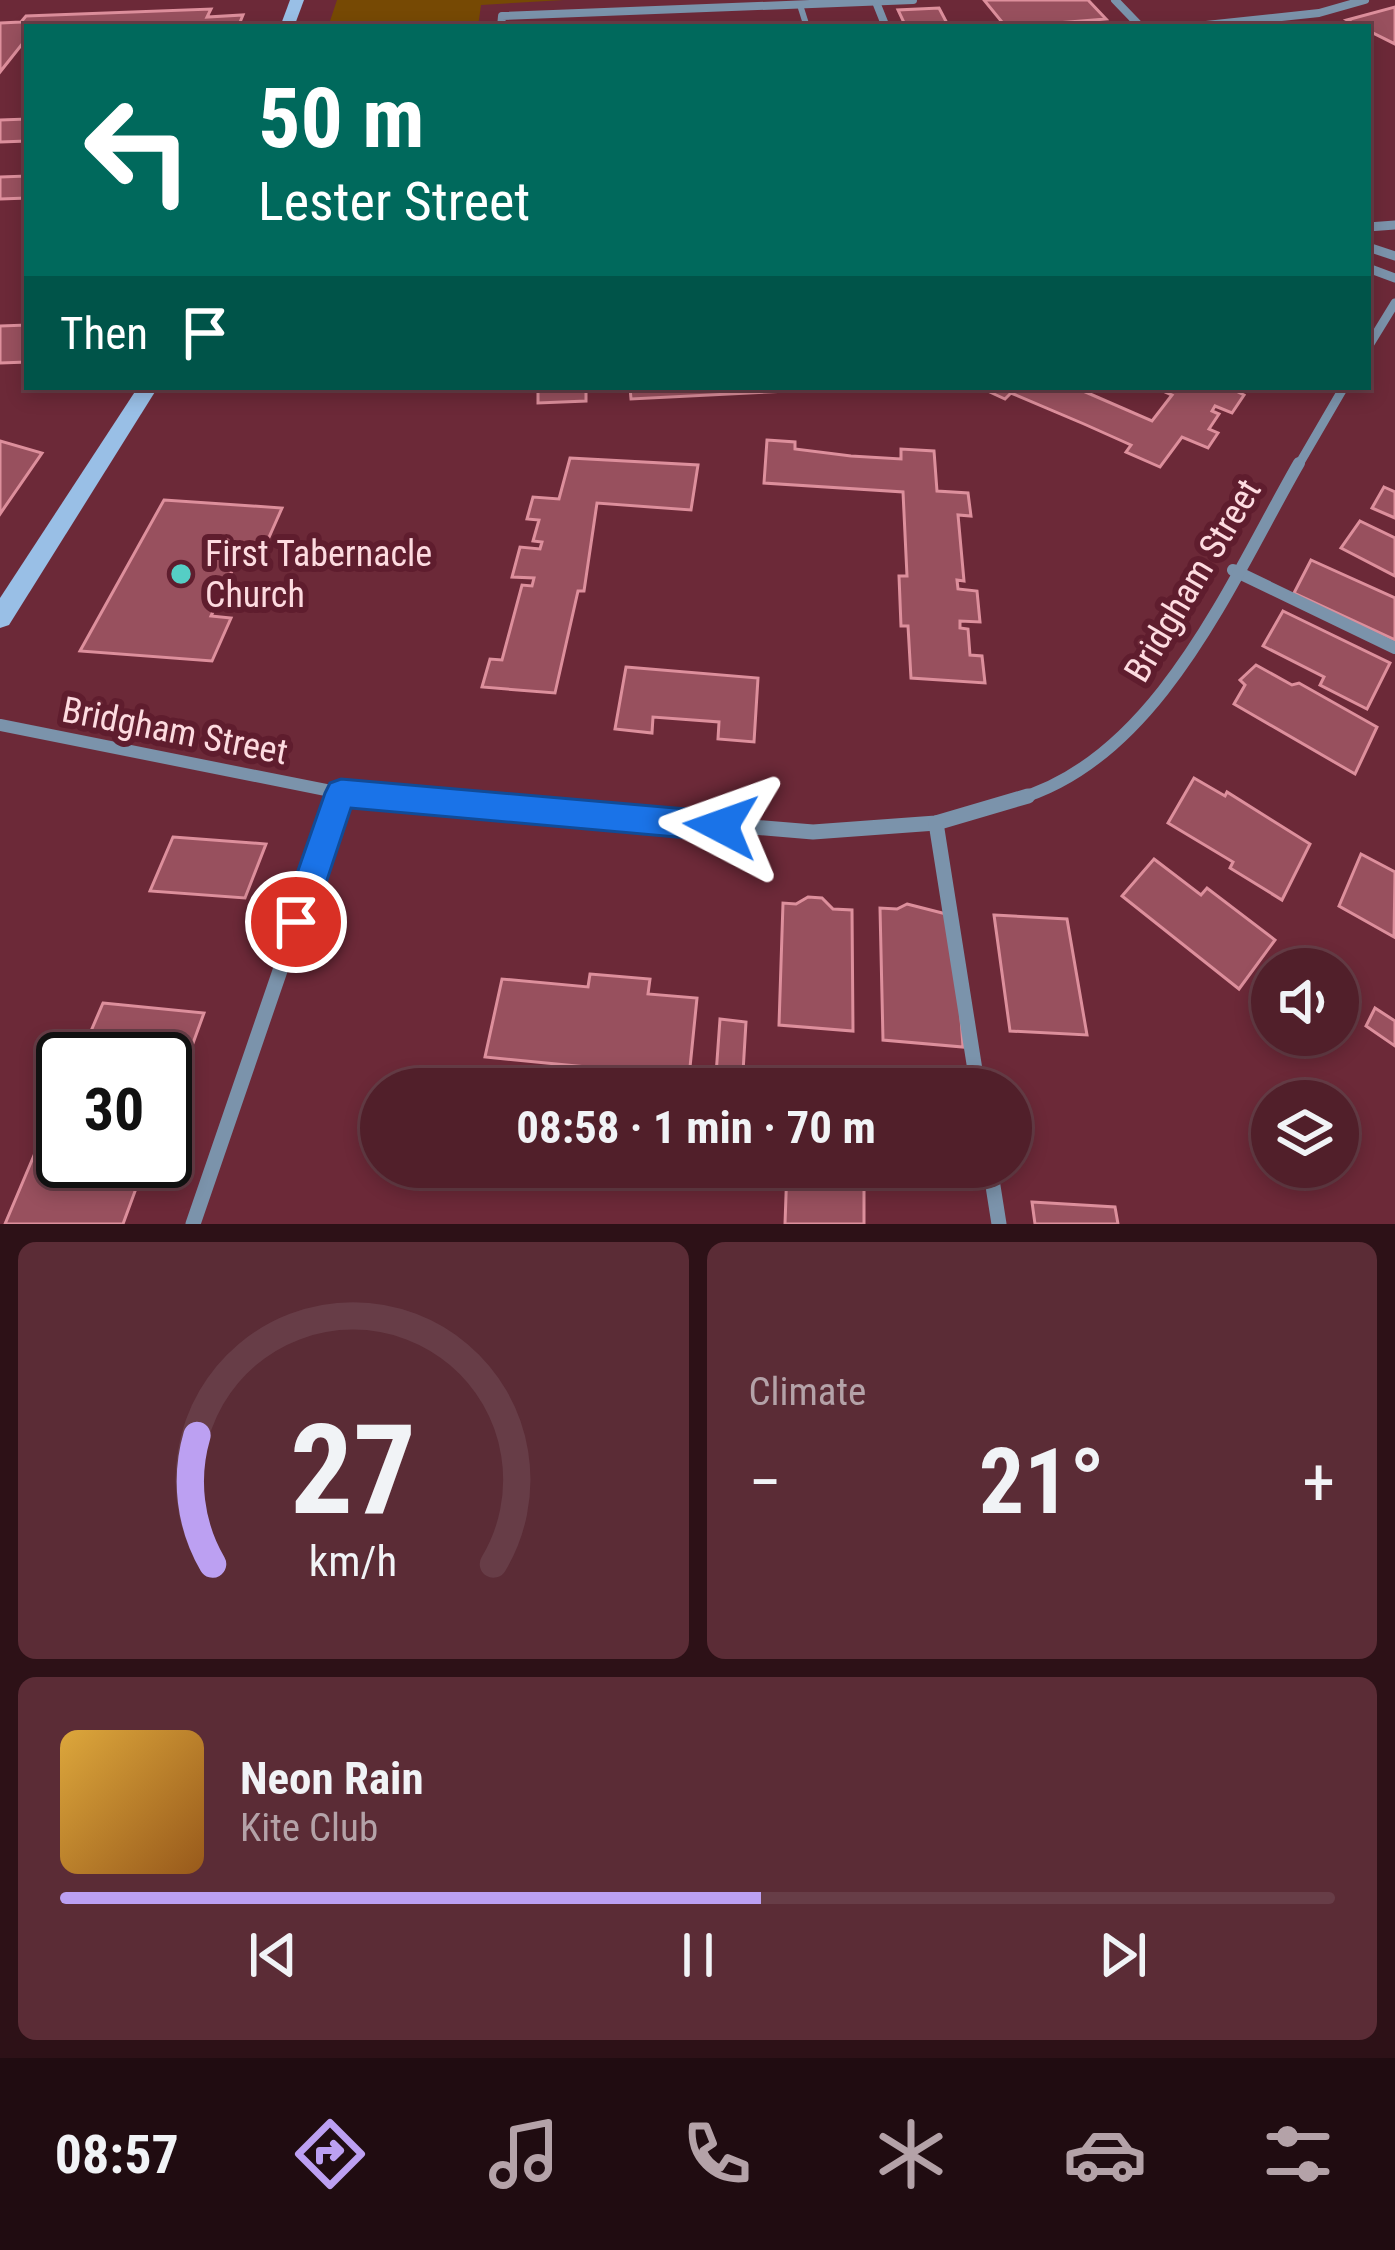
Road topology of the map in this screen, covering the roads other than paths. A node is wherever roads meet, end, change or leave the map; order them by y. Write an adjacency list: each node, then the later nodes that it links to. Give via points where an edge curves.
1 (913, 0): 4 (street)
2 (1115, 0): 9 (street)
3 (1365, 0): 10 (street)
4 (876, 2): 6 (street)
5 (765, 3): 6 (street); 7 (street, via 502,16)
6 (800, 5): 8 (lane)
7 (501, 24)
8 (805, 24)
9 (1138, 24)
10 (1215, 24)
11 (1395, 303): 12 (street)
12 (1371, 342)
13 (146, 390): 16 (main road)
14 (1342, 390): 15 (street, Bridgham Street)
15 (1233, 570): 17 (street); 20 (street, Bridgham Street, via 1169,686 1118,741 1050,790)
16 (0, 618)
17 (1395, 648)
18 (0, 725): 19 (street, Bridgham Street)
19 (341, 793): 20 (street, Bridgham Street, via 764,830); 23 (street)
20 (936, 823): 21 (street)
21 (975, 1068)
22 (993, 1188): 24 (street)
23 (193, 1224)
24 (999, 1224)

